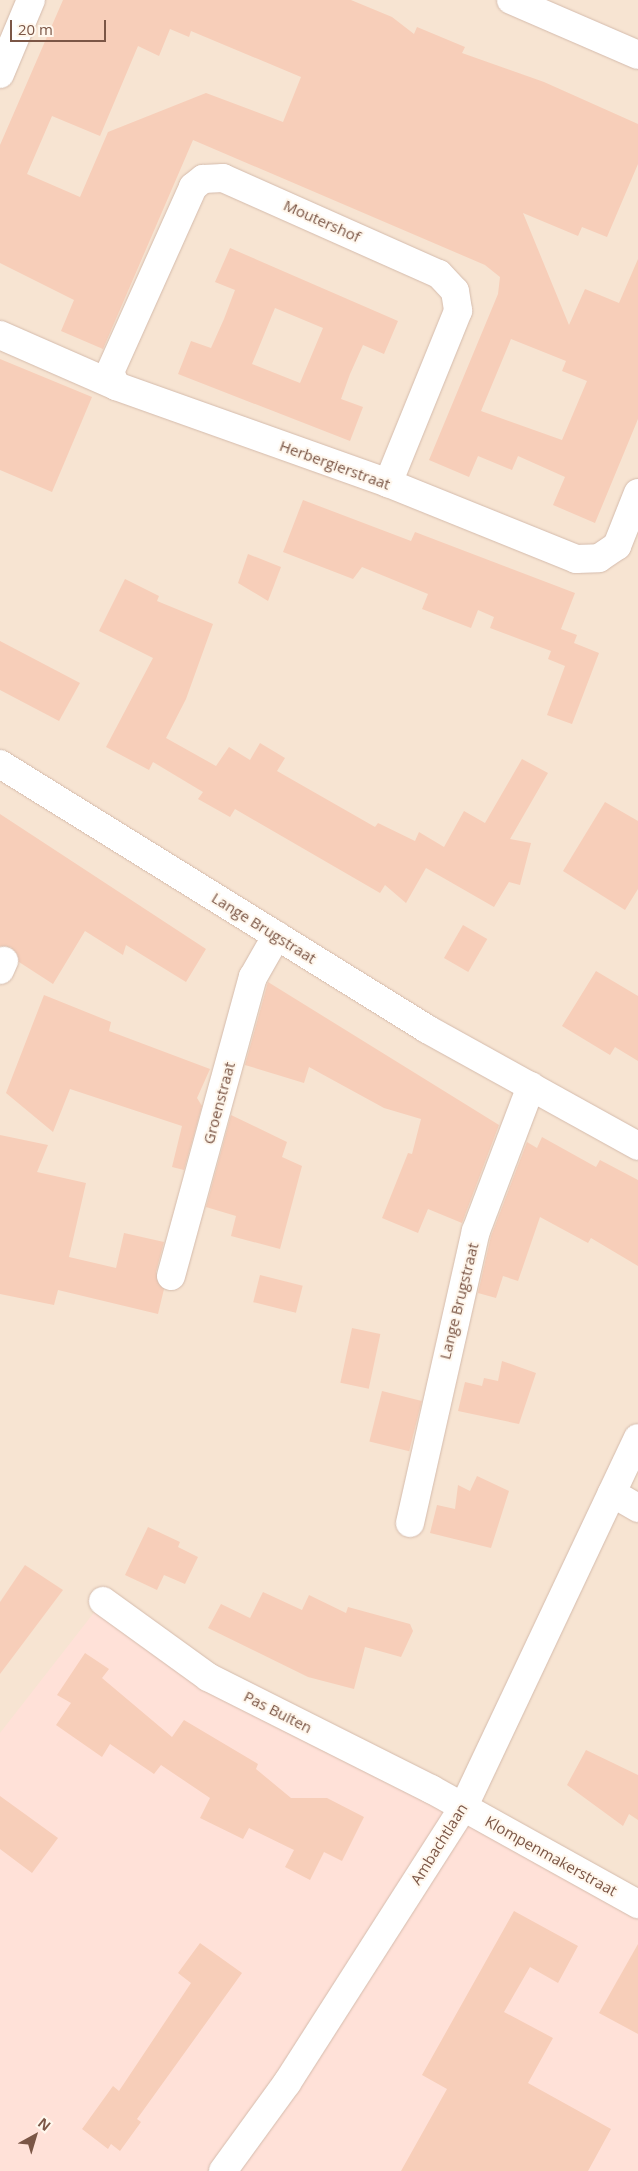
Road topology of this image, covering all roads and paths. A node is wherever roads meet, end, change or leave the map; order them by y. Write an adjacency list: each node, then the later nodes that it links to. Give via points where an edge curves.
1 (31, 0): 4 (street)
2 (511, 0): 3 (street)
3 (638, 55)
4 (0, 74)
5 (0, 335): 6 (street, Herbergierstraat)
6 (116, 386): 7 (street, Herbergierstraat); 7 (street, Moutershof, via 110,372 193,187 203,180 223,178 430,270 455,291 458,311)
7 (388, 483): 8 (street, Herbergierstraat, via 576,559 599,558 616,546)
8 (638, 493)
9 (0, 764): 10 (street, Lange Brugstraat)
10 (277, 935): 11 (street, Lange Brugstraat, via 427,1028); 13 (street, Groenstraat, via 253,977)
11 (531, 1086): 12 (street, Lange Brugstraat); 17 (street, Lange Brugstraat, via 476,1231)
12 (638, 1146)
13 (172, 1276)
14 (638, 1438): 15 (street, Ambachtlaan)
15 (612, 1493): 16 (street); 19 (street, Ambachtlaan)
16 (638, 1508)
17 (410, 1523)
18 (103, 1601): 19 (street, Pas Buiten, via 208,1677)
19 (463, 1808): 20 (street, Klompenmakerstraat); 21 (street, Ambachtlaan, via 287,2084)
20 (638, 1904)
21 (223, 2171)

